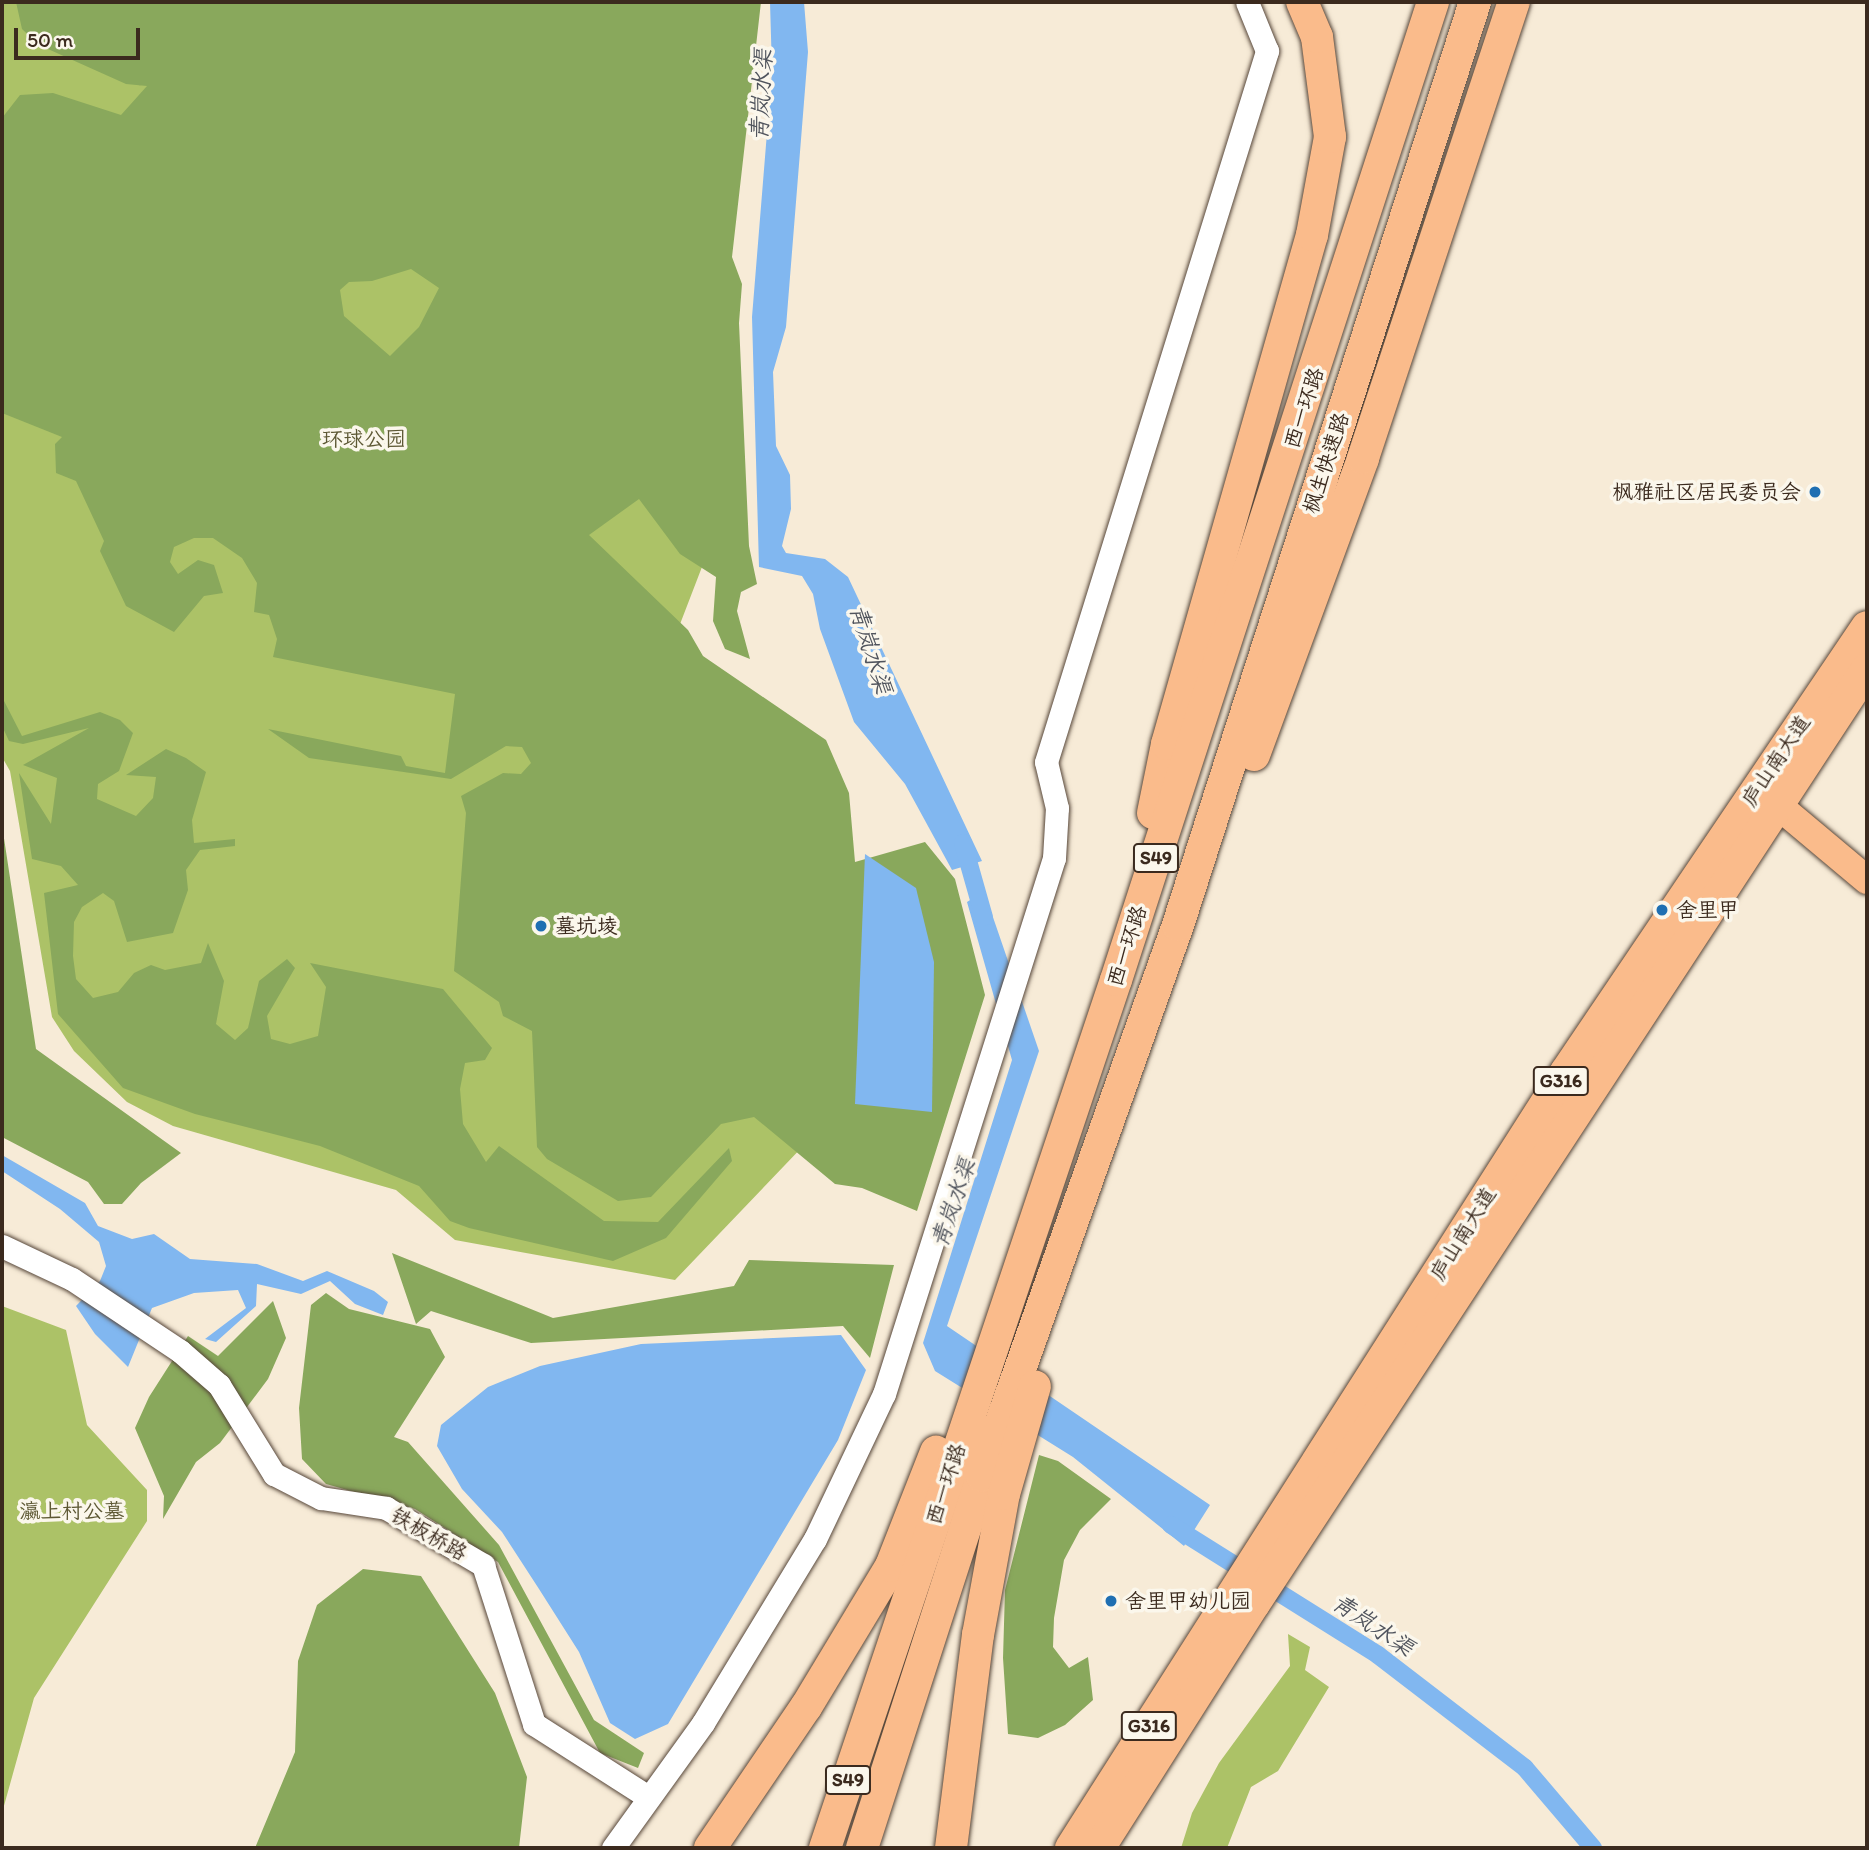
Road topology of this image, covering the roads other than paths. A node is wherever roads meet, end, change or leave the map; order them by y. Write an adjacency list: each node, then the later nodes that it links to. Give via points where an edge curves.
1 (1247, 2): 19 (street, via 1267,51 1046,762 1057,808 1054,858 884,1394 815,1539 703,1723)
2 (1302, 2): 13 (highway, via 1317,37 1330,137 1312,235 1167,744)
3 (1433, 2): 13 (highway, 西一环路 / S49)
4 (1475, 2): 12 (highway, 枫生快速路 / S49)
5 (1514, 2): 7 (highway)
6 (1525, 2): 7 (highway)
7 (1469, 137): 14 (highway, via 1358,472 1242,787)
8 (1867, 627): 10 (highway, 庐山南大道 / G316)
9 (1867, 669): 10 (highway, 庐山南大道 / G316)
10 (1768, 797): 11 (main road); 18 (highway, 庐山南大道 / G316, via 1566,1072)
11 (1867, 880)
12 (1178, 925): 14 (highway, 西一环路 / S49)
13 (1116, 980): 15 (highway, 西一环路 / S49)
14 (1155, 994): 16 (highway, 西一环路 / S49)
15 (1060, 1138): 21 (highway, via 891,1566 806,1707); 22 (highway, 西一环路 / S49)
16 (1102, 1143): 23 (highway, 西一环路 / S49, via 982,1476); 24 (highway, via 1004,1494 978,1635)
17 (2, 1246): 19 (street, 铁板桥路, via 72,1279 180,1351 219,1385 274,1474 321,1498 386,1508 483,1565 534,1724)
18 (1240, 1604): 25 (highway, 庐山南大道 / G316); 26 (highway, 庐山南大道 / G316)
19 (648, 1797): 20 (street)
20 (613, 1848)
21 (710, 1848)
22 (825, 1848)
23 (862, 1848)
24 (951, 1848)
25 (1071, 1848)
26 (1100, 1848)

